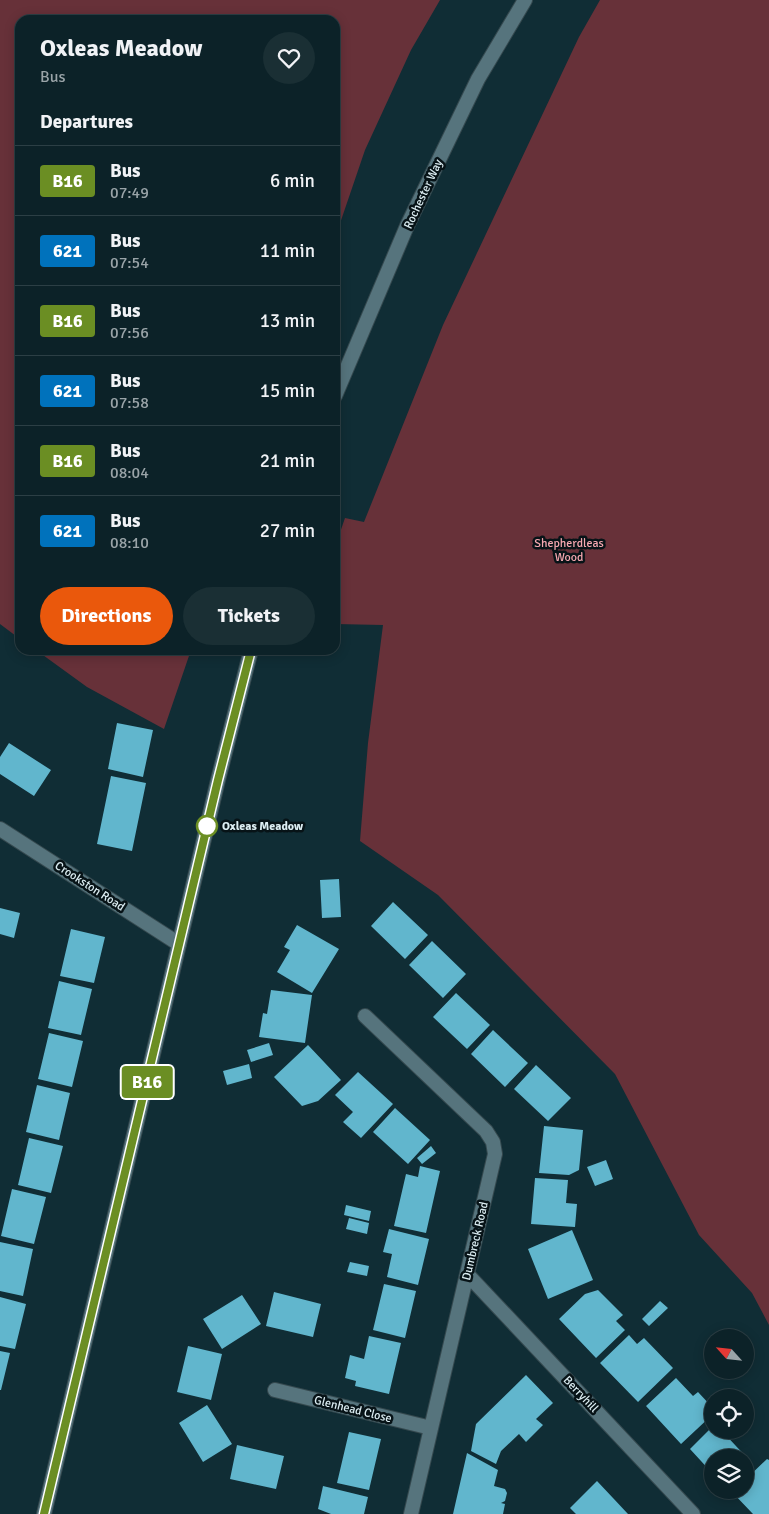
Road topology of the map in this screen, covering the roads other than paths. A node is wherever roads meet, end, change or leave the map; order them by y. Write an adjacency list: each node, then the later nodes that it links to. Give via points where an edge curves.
1 (525, 0): 2 (street, Rochester Way, via 478,79 415,209)
2 (340, 384)
3 (249, 655): 5 (street)
4 (0, 828): 5 (street, Crookston Road)
5 (179, 944): 10 (street)
6 (365, 1016): 7 (street, Dumbreck Road, via 486,1131 493,1142 495,1154)
7 (467, 1274): 9 (street, Dumbreck Road); 12 (street, Berryhill)
8 (276, 1390): 9 (street, Glenhead Close)
9 (431, 1428): 11 (street, Dumbreck Road)
10 (44, 1514)
11 (411, 1514)
12 (693, 1514)

